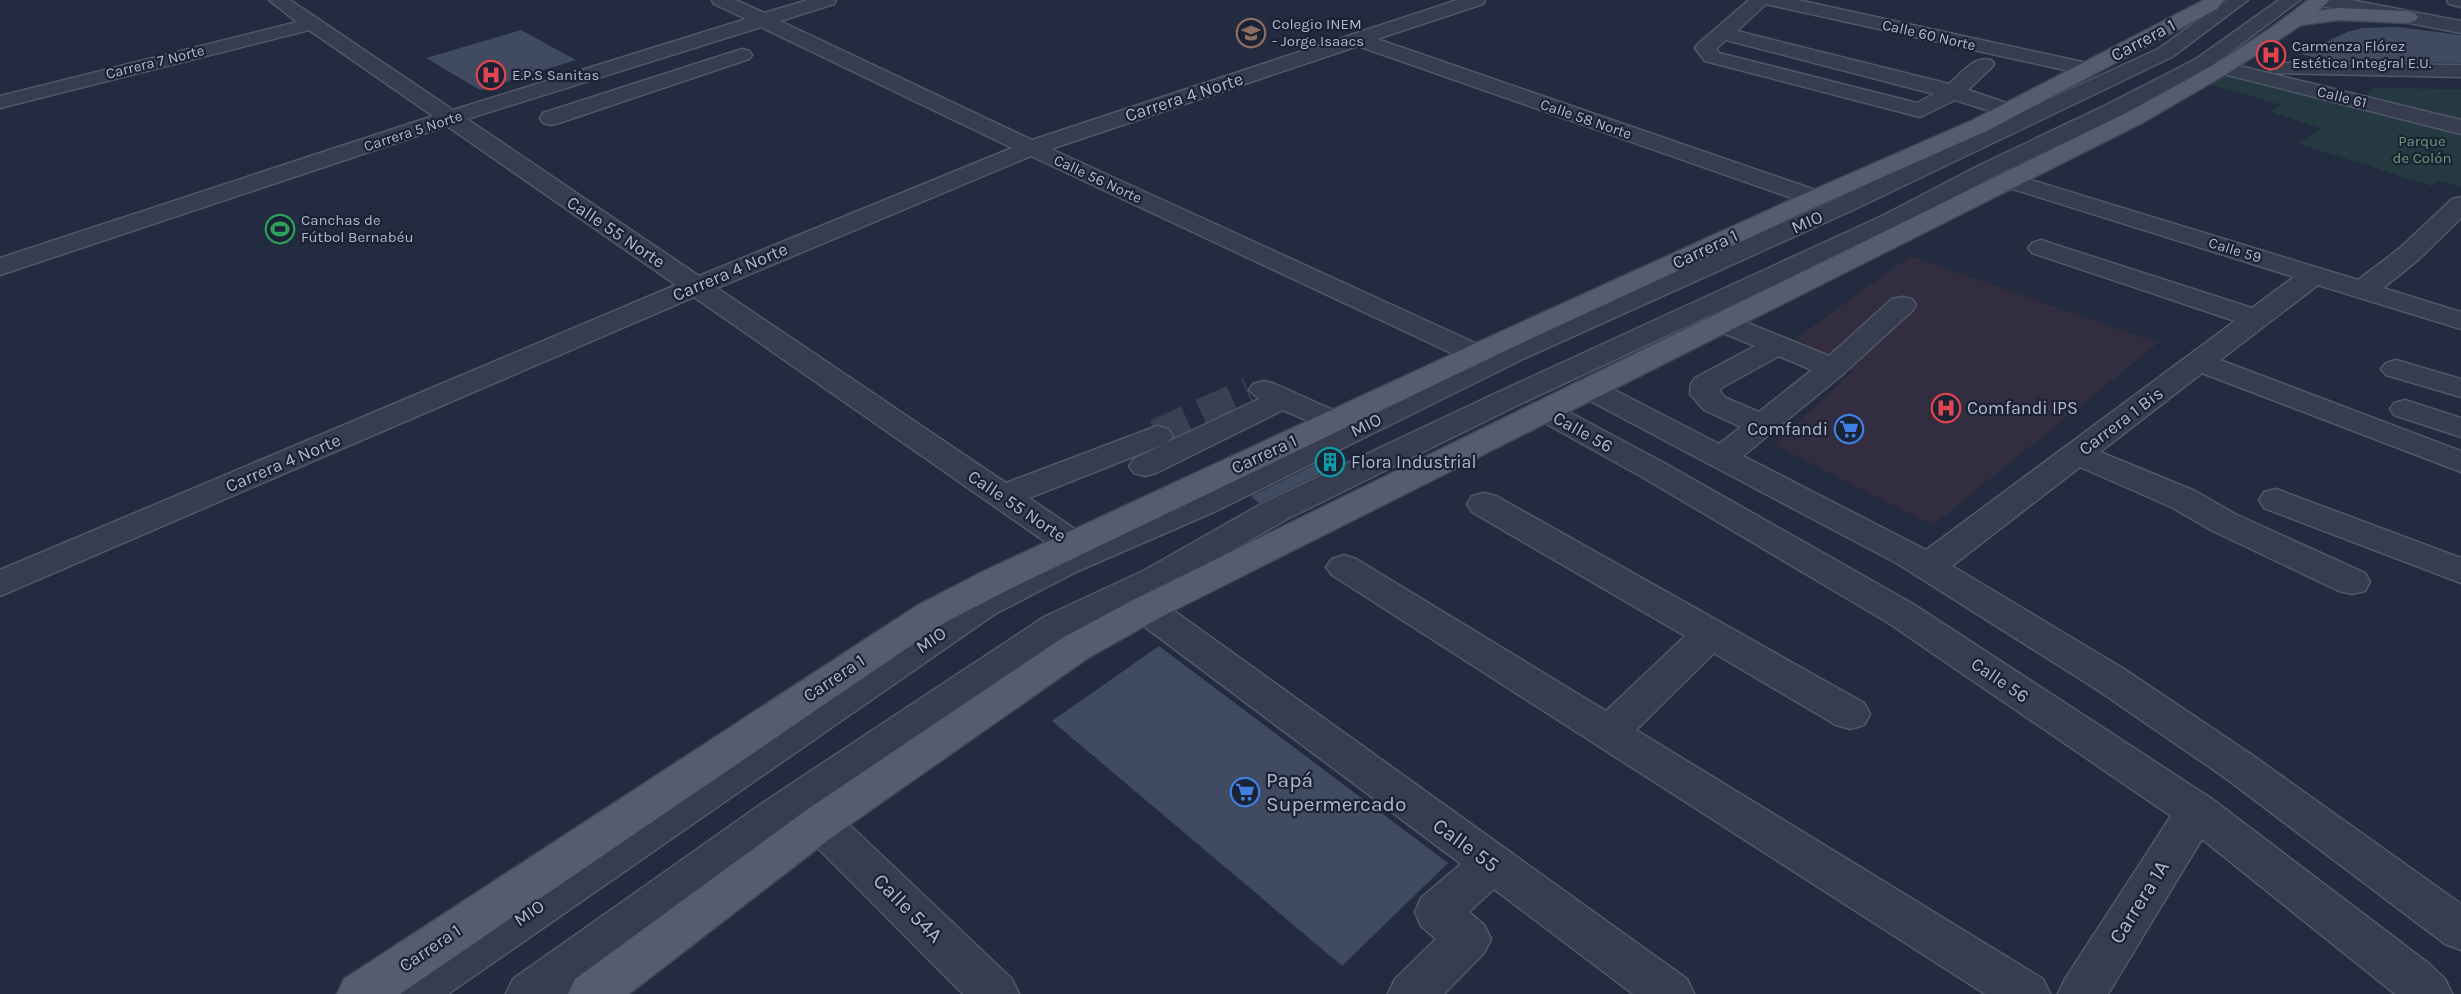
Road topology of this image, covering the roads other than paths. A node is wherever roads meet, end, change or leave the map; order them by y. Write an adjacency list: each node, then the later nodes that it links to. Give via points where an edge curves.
1 (278, 0): 19 (street, Calle 55 Norte)
2 (721, 0): 18 (street, Calle 56 Norte)
3 (800, 0): 18 (street, Carrera 5 Norte)
4 (827, 0): 18 (street, Carrera 5 Norte)
5 (1476, 0): 22 (street, Carrera 4 Norte)
6 (1760, 0): 21 (street)
7 (1772, 0): 29 (street, Calle 60 Norte)
8 (2215, 0): 29 (main road, Carrera 1)
9 (2239, 0): 92 (street, MIO, via 2165,53 1845,205 1513,353 1204,503 1066,563 982,605)
10 (2321, 0): 15 (main road); 16 (street)
11 (2371, 0): 16 (street)
12 (2382, 0): 16 (main road)
13 (2456, 0): 14 (street)
14 (2461, 1)
15 (2292, 10): 16 (main road, via 2317,16); 28 (main road); 93 (street, MIO, via 2112,111 1891,221 1275,510 1158,579 1058,626 782,812)
16 (2406, 11): 17 (street); 20 (street)
17 (2461, 17)
18 (758, 18): 27 (street, Carrera 5 Norte); 36 (street, Carrera 5 Norte); 40 (street, Calle 56 Norte)
19 (311, 24): 25 (street, Carrera 7 Norte); 36 (street, Calle 55 Norte)
20 (2461, 27)
21 (1723, 33): 32 (street); 34 (street, via 1705,48 1712,57 1911,109)
22 (1357, 39): 40 (street, Carrera 4 Norte); 42 (street, Calle 58 Norte)
23 (155, 43): 25 (street)
24 (742, 55): 31 (street)
25 (171, 57): 33 (street, Carrera 7 Norte)
26 (1984, 64): 32 (street)
27 (620, 66): 31 (street); 36 (street, Carrera 5 Norte)
28 (2223, 68): 30 (street); 39 (street, Calle 61); 41 (main road)
29 (2087, 69): 35 (main road, Carrera 1)
30 (2461, 71)
31 (650, 85): 37 (street)
32 (1953, 92): 34 (street); 35 (street)
33 (0, 102)
34 (1930, 106): 38 (street)
35 (2008, 111): 38 (main road, Carrera 1)
36 (445, 116): 45 (street, Carrera 5 Norte); 46 (street, Carrera 5 Norte); 48 (street, Calle 55 Norte)
37 (551, 118)
38 (1981, 125): 42 (main road, Carrera 1)
39 (2461, 127)
40 (1031, 148): 48 (street, Carrera 4 Norte); 55 (street, Calle 56 Norte)
41 (2008, 180): 47 (street, Calle 59); 53 (main road)
42 (1815, 198): 55 (main road, Carrera 1)
43 (2461, 204): 49 (street, via 2409,254)
44 (2041, 248): 51 (street)
45 (0, 254)
46 (0, 267)
47 (2314, 275): 49 (street, Calle 59); 51 (street, Carrera 1 Bis)
48 (695, 287): 73 (street, Calle 55 Norte); 82 (street, Carrera 4 Norte)
49 (2362, 290): 52 (street, Calle 59)
50 (1902, 305): 57 (street)
51 (2256, 319): 56 (street, Carrera 1 Bis)
52 (2461, 321)
53 (1721, 322): 54 (street); 59 (main road)
54 (1778, 345): 57 (street); 66 (street, via 1706,384 1705,394 1715,404)
55 (1476, 354): 65 (main road, Carrera 1)
56 (2199, 362): 70 (street, Carrera 1 Bis); 71 (street)
57 (1833, 368): 66 (street)
58 (2396, 369): 60 (street)
59 (1588, 388): 64 (main road); 69 (street)
60 (2461, 388)
61 (1250, 394): 62 (street, via 1262,389)
62 (1283, 399): 65 (street); 68 (street)
63 (2405, 409): 67 (street)
64 (1543, 410): 72 (street, Calle 56); 83 (main road)
65 (1333, 422): 76 (main road, Carrera 1)
66 (1762, 425): 69 (street)
67 (2461, 428)
68 (1148, 449): 73 (street); 76 (street)
69 (1709, 453): 72 (street, via 1675,444 1660,448 1652,458); 79 (street)
70 (2077, 454): 79 (street, Carrera 1 Bis); 81 (street, via 2184,499 2223,522)
71 (2461, 462)
72 (1655, 471): 87 (street, Calle 56, via 1900,613)
73 (1003, 496): 77 (street, Calle 55 Norte)
74 (2276, 500): 80 (street)
75 (1484, 504): 84 (street)
76 (1156, 505): 77 (main road, Carrera 1)
77 (1073, 544): 91 (main road, Carrera 1, via 922,620)
78 (1344, 567): 86 (street)
79 (1927, 567): 90 (street, via 2130,692)
80 (2461, 570)
81 (2352, 582)
82 (0, 584)
83 (1146, 609): 88 (main road, via 1075,648); 89 (street, Calle 55)
84 (1710, 634): 85 (street); 86 (street)
85 (1850, 714)
86 (1608, 734): 98 (street)
87 (2197, 811): 99 (street, Carrera 1A); 100 (street, Calle 56)
88 (820, 823): 94 (main road); 95 (street, Calle 54A)
89 (1492, 864): 96 (street, via 1437,912 1468,939); 97 (street, Calle 55)
90 (2461, 930)
91 (361, 994)
92 (409, 994)
93 (530, 994)
94 (592, 994)
95 (994, 994)
96 (1412, 994)
97 (1670, 994)
98 (2025, 994)
99 (2082, 994)
100 (2428, 994)

